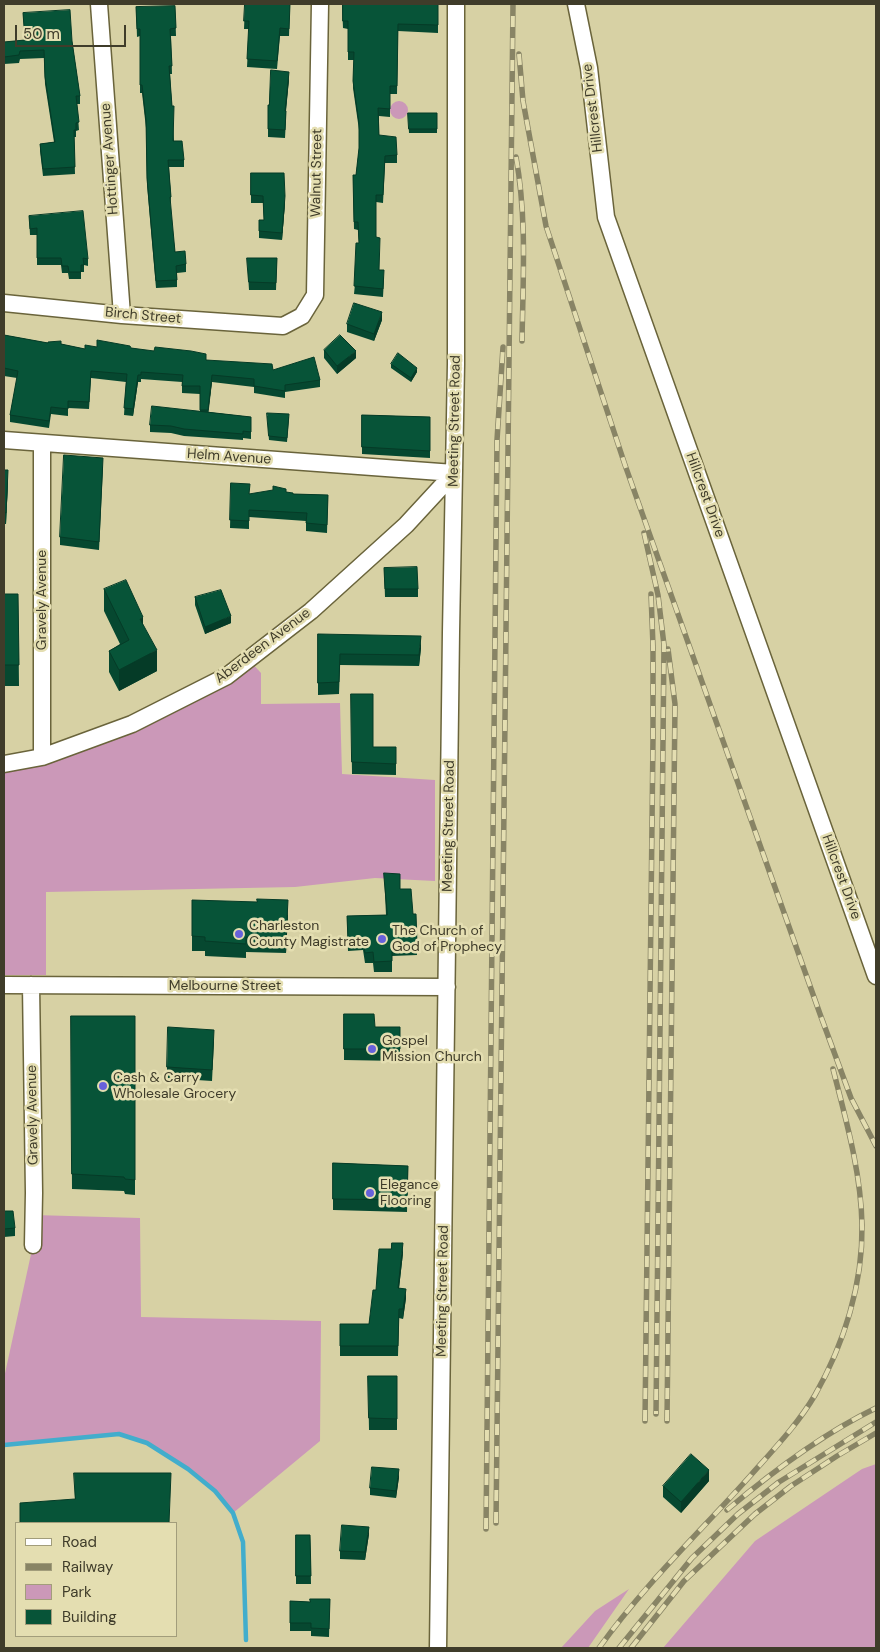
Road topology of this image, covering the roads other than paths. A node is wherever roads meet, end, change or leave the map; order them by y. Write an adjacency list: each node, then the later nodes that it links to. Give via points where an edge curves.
1 (99, 4): 6 (street, Hottinger Avenue)
2 (320, 4): 7 (street, Walnut Street, via 315,295 302,316)
3 (456, 4): 10 (street, Meeting Street Road)
4 (576, 4): 13 (street, Hillcrest Drive, via 589,68 606,217)
5 (4, 304): 6 (street, Birch Street)
6 (122, 315): 7 (street, Birch Street)
7 (283, 326)
8 (4, 440): 9 (street, Helm Avenue)
9 (42, 443): 10 (street, Helm Avenue); 11 (street, Gravely Avenue)
10 (454, 473): 11 (street, Aberdeen Avenue, via 406,525 311,612 227,676 132,724); 16 (street, Meeting Street Road)
11 (42, 757): 12 (street, Aberdeen Avenue)
12 (4, 764)
13 (876, 976)
14 (4, 985): 15 (street, Melbourne Street)
15 (31, 985): 16 (street, Melbourne Street); 17 (street, Gravely Avenue)
16 (447, 987): 18 (street, Meeting Street Road)
17 (33, 1245)
18 (438, 1648)

